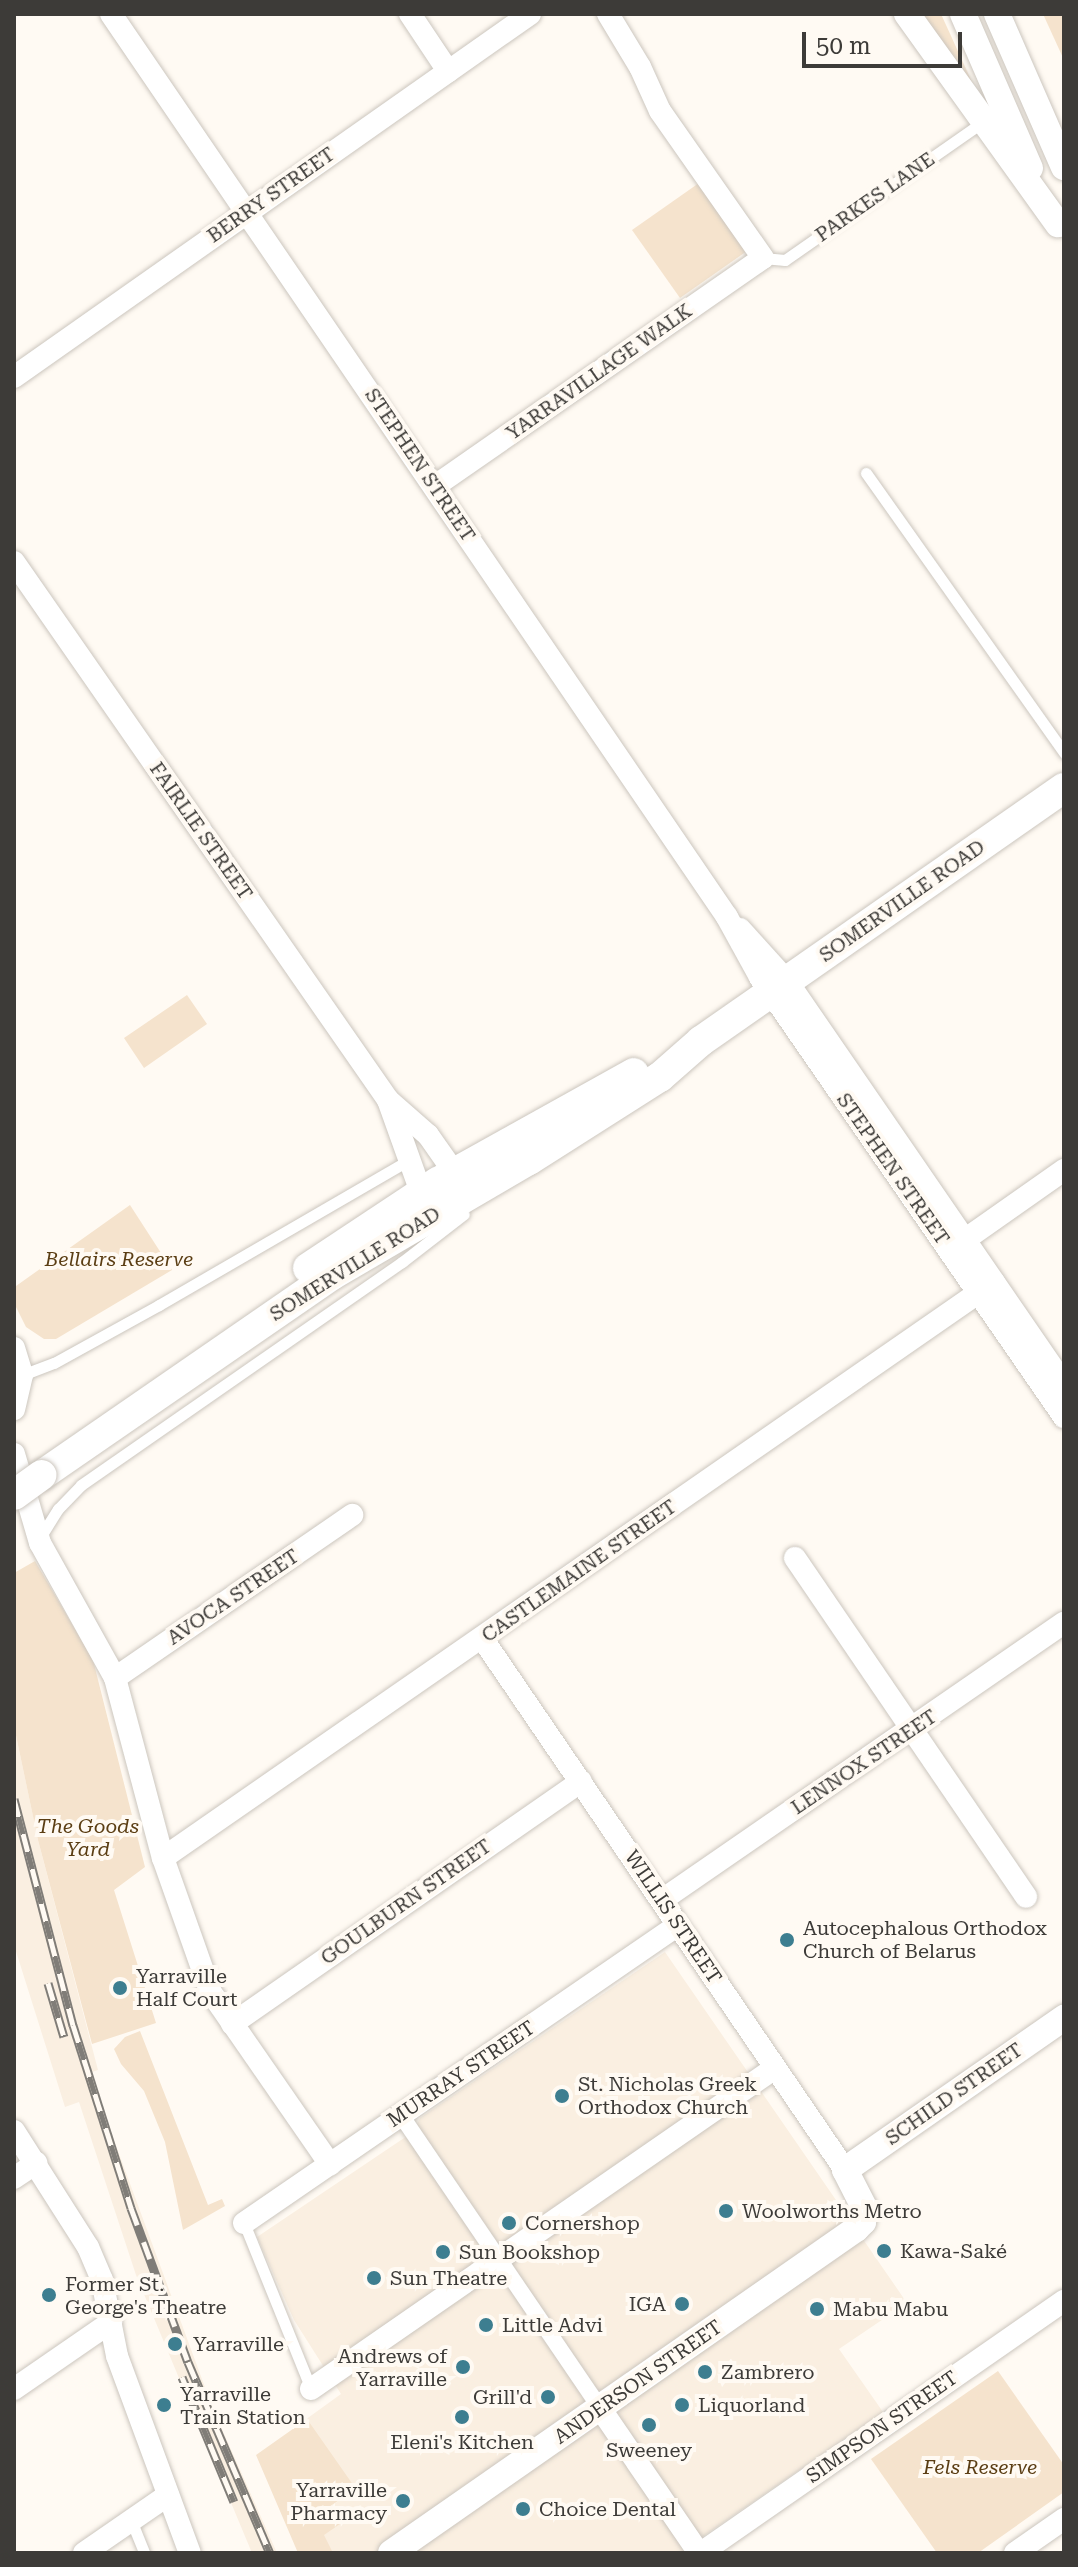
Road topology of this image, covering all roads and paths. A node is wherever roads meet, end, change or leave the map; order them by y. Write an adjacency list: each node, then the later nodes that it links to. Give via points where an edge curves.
1 (111, 14): 11 (street, STEPHEN STREET)
2 (410, 14): 8 (street)
3 (530, 14): 8 (street, BERRY STREET)
4 (608, 14): 13 (street, via 660,111)
5 (907, 14): 9 (street)
6 (963, 14): 12 (street)
7 (997, 14): 10 (street)
8 (448, 71): 11 (street, BERRY STREET)
9 (983, 122): 12 (street); 13 (lane, PARKES LANE, via 785,260)
10 (1064, 167)
11 (247, 211): 14 (street, BERRY STREET); 16 (street, STEPHEN STREET)
12 (1061, 228)
13 (763, 258): 16 (street, YARRAVILLAGE WALK)
14 (14, 377)
15 (866, 473): 18 (lane)
16 (435, 486): 20 (street, STEPHEN STREET)
17 (14, 562): 22 (street, FAIRLIE STREET)
18 (1064, 753)
19 (1064, 788): 20 (main road, SOMERVILLE ROAD)
20 (779, 986): 21 (main road, SOMERVILLE ROAD); 31 (street, STEPHEN STREET)
21 (701, 1041): 24 (main road, SOMERVILLE ROAD, via 660,1077); 27 (main road, SOMERVILLE ROAD)
22 (388, 1100): 23 (street, FAIRLIE STREET); 25 (street, FAIRLIE STREET)
23 (434, 1142): 25 (street); 27 (street, FAIRLIE STREET)
24 (529, 1160): 29 (main road, SOMERVILLE ROAD); 30 (lane)
25 (407, 1161): 28 (street, FAIRLIE STREET); 34 (lane, via 159,1305 54,1363)
26 (1064, 1170): 31 (street)
27 (454, 1172): 28 (main road, SOMERVILLE ROAD); 29 (main road)
28 (421, 1192): 29 (main road); 38 (main road, SOMERVILLE ROAD)
29 (450, 1206): 30 (lane, via 451,1219); 38 (main road, SOMERVILLE ROAD)
30 (424, 1245): 41 (lane, via 81,1485)
31 (957, 1245): 32 (street, STEPHEN STREET)
32 (986, 1287): 35 (street, STEPHEN STREET); 37 (street, STEPHEN STREET); 44 (street, CASTLEMAINE STREET)
33 (14, 1348): 34 (street)
34 (18, 1376): 36 (street)
35 (1064, 1384)
36 (14, 1409)
37 (1064, 1417)
38 (26, 1465): 39 (main road, SOMERVILLE ROAD, bridge); 41 (street)
39 (14, 1495)
40 (352, 1515): 45 (street, AVOCA STREET)
41 (39, 1540): 45 (street)
42 (795, 1558): 46 (street)
43 (1064, 1623): 46 (street, LENNOX STREET)
44 (482, 1638): 47 (street, WILLIS STREET); 48 (street, CASTLEMAINE STREET)
45 (115, 1678): 48 (street)
46 (911, 1730): 49 (street); 50 (street, LENNOX STREET)
47 (581, 1781): 50 (street, WILLIS STREET); 53 (street, GOULBURN STREET)
48 (163, 1858): 53 (street, via 210,1991)
49 (1026, 1897)
50 (662, 1900): 51 (street, WILLIS STREET)
51 (678, 1925): 54 (street, WILLIS STREET); 55 (street, MURRAY STREET)
52 (1064, 2018): 59 (street, SCHILD STREET)
53 (232, 2024): 58 (street)
54 (775, 2068): 59 (street, WILLIS STREET); 63 (street)
55 (401, 2115): 58 (street, MURRAY STREET); 63 (street)
56 (14, 2131): 57 (street)
57 (36, 2163): 60 (street); 65 (street, via 88,2247)
58 (330, 2164): 62 (street, MURRAY STREET)
59 (845, 2170): 61 (street, WILLIS STREET)
60 (14, 2178)
61 (861, 2198): 68 (street, ANDERSON STREET, via 865,2216 856,2229)
62 (244, 2223): 67 (lane)
63 (499, 2258): 67 (street); 68 (street)
64 (1064, 2301): 76 (street, SIMPSON STREET)
65 (111, 2322): 66 (street); 69 (street, via 117,2356)
66 (14, 2389)
67 (311, 2389)
68 (600, 2408): 75 (street, ANDERSON STREET); 76 (street)
69 (168, 2495): 71 (street); 74 (street)
70 (1064, 2519): 77 (street)
71 (131, 2520): 72 (street); 73 (lane)
72 (84, 2553)
73 (144, 2553)
74 (190, 2553)
75 (391, 2553)
76 (700, 2553)
77 (1015, 2553)

